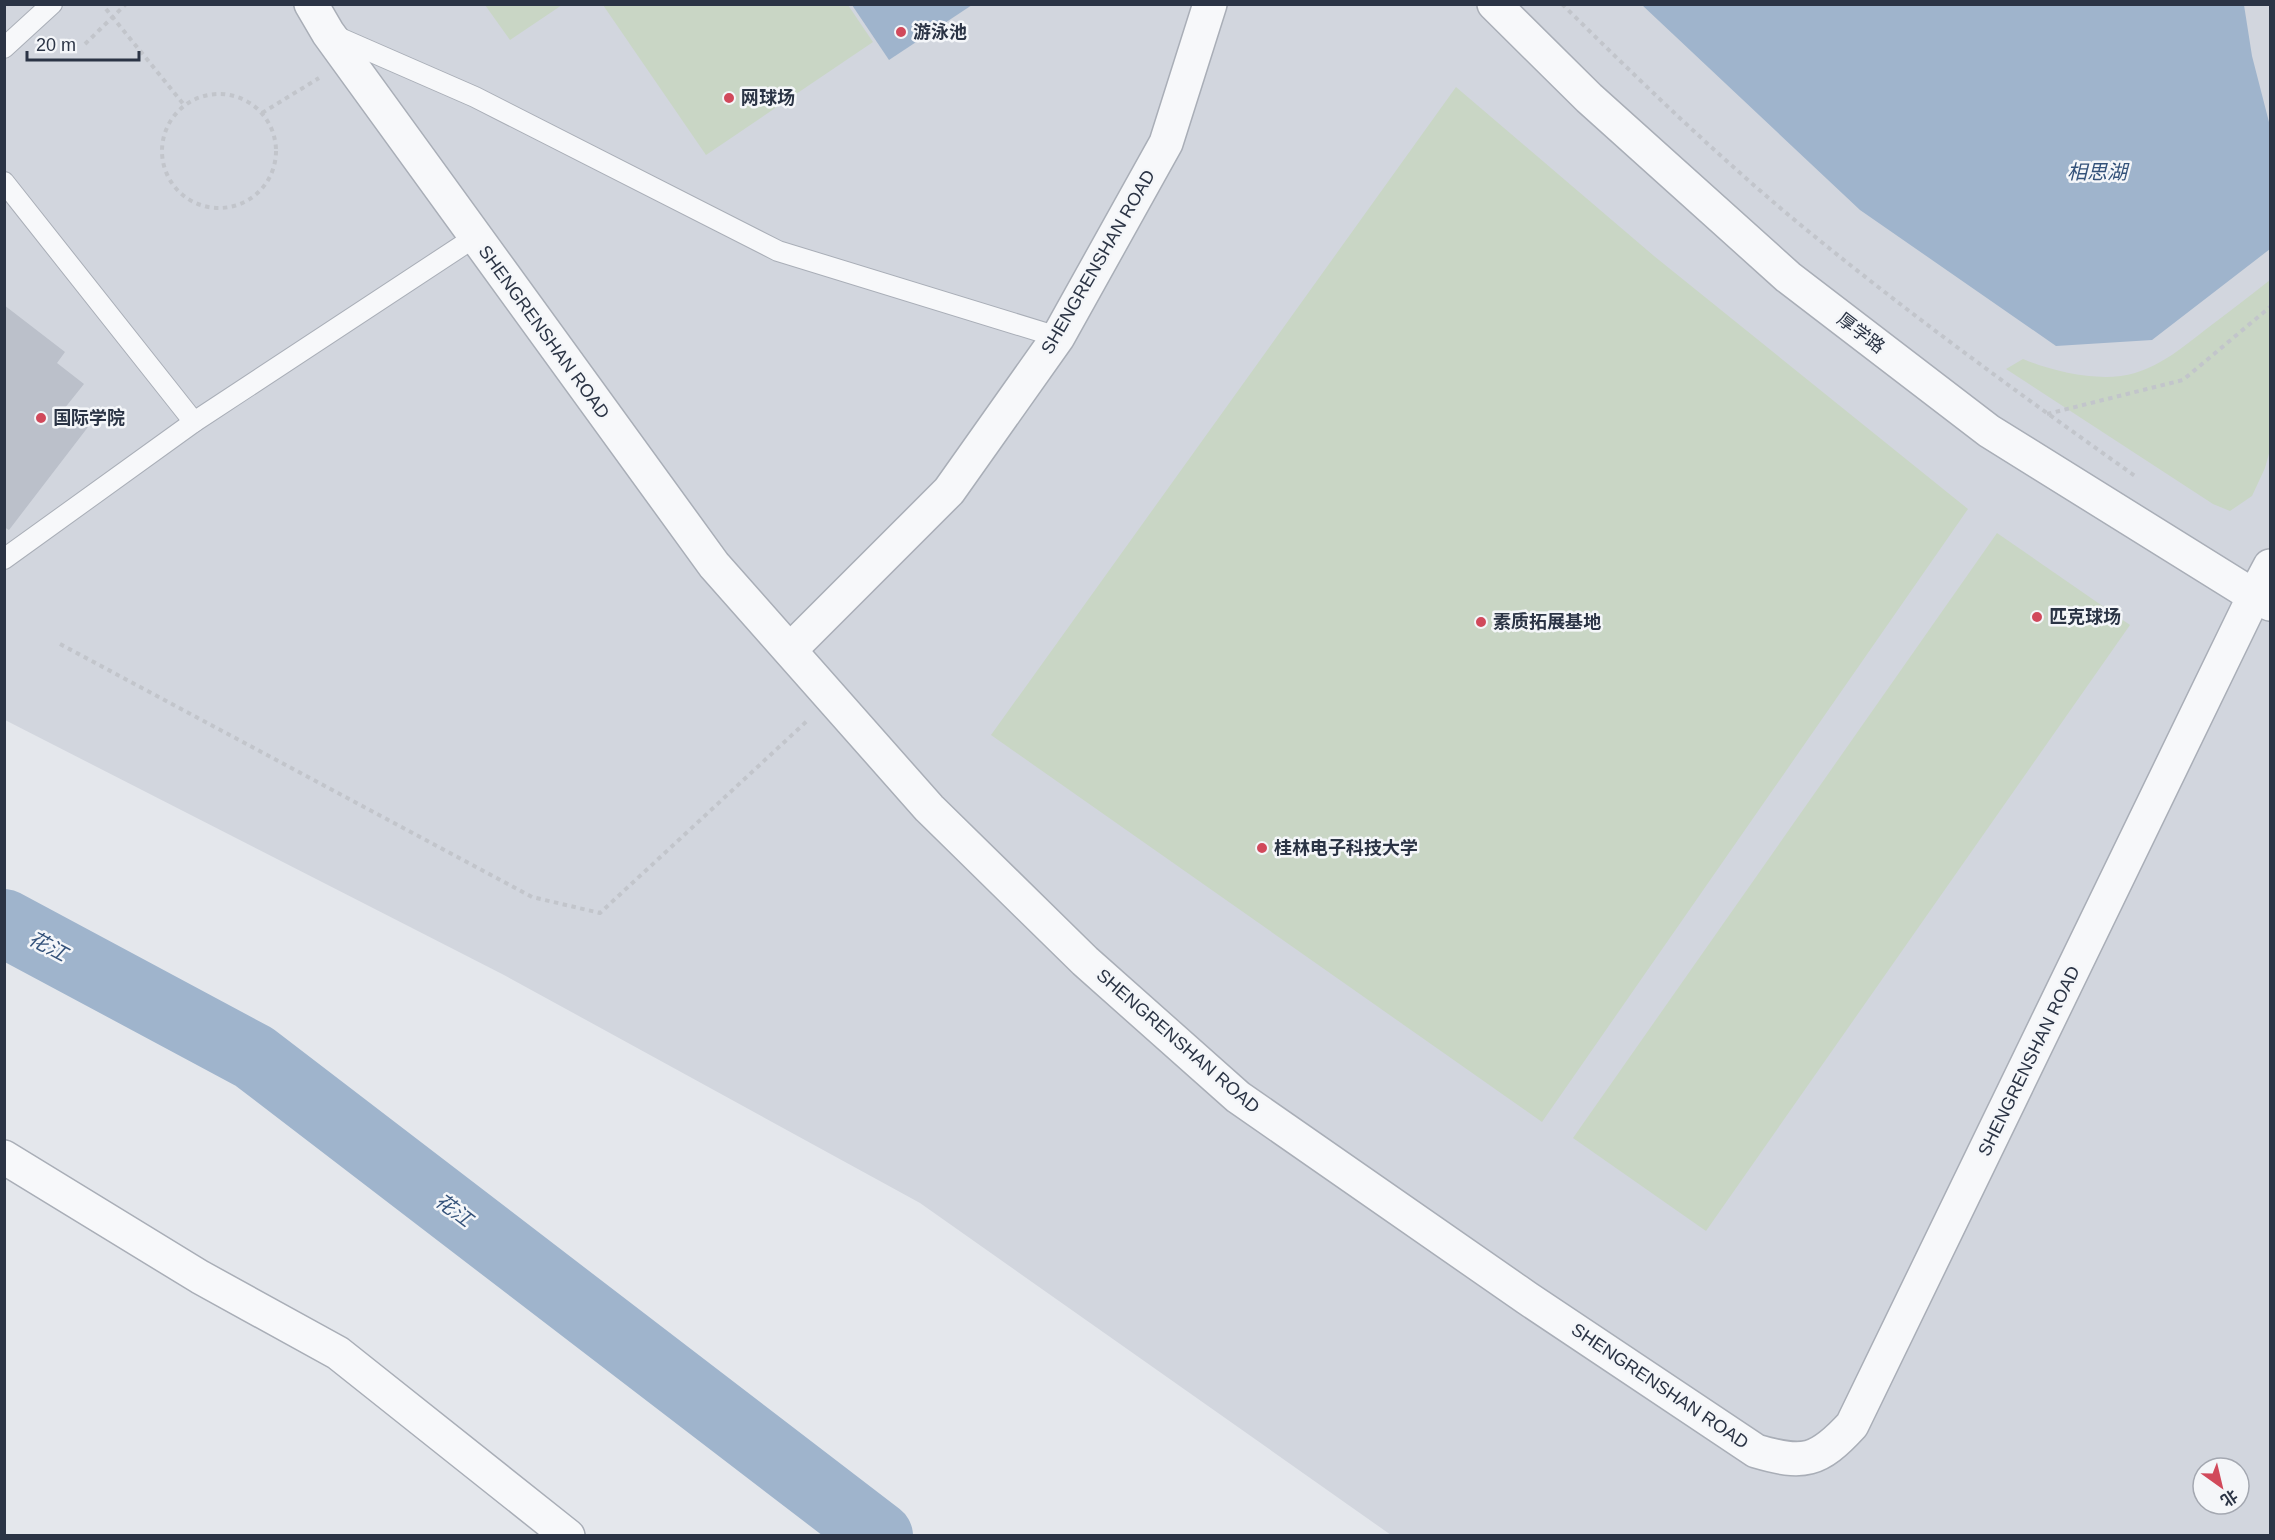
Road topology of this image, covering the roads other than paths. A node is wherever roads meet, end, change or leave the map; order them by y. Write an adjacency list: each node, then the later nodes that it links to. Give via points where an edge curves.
1 (52, 4): 6 (lane)
2 (311, 4): 5 (street, SHENGRENSHAN ROAD)
3 (1210, 4): 9 (street, SHENGRENSHAN ROAD, via 1166,143)
4 (1494, 4): 13 (street, 厚学路, via 1589,98 1788,277 1989,431)
5 (328, 33): 8 (street, SHENGRENSHAN ROAD); 9 (lane, via 475,97 778,251)
6 (4, 48)
7 (4, 182): 10 (lane)
8 (475, 237): 10 (lane); 14 (street, SHENGRENSHAN ROAD, via 714,565)
9 (1058, 337): 14 (street, SHENGRENSHAN ROAD, via 949,491)
10 (194, 422): 11 (lane)
11 (4, 559)
12 (2271, 566): 13 (street, SHENGRENSHAN ROAD)
13 (2262, 600): 14 (street, SHENGRENSHAN ROAD, via 1852,1425 1831,1448 1810,1457 1784,1459 1756,1451 1537,1305 1238,1097 1085,961 929,808)
14 (790, 650)
15 (4, 1157): 16 (street, via 200,1277 338,1353)
16 (568, 1536)

